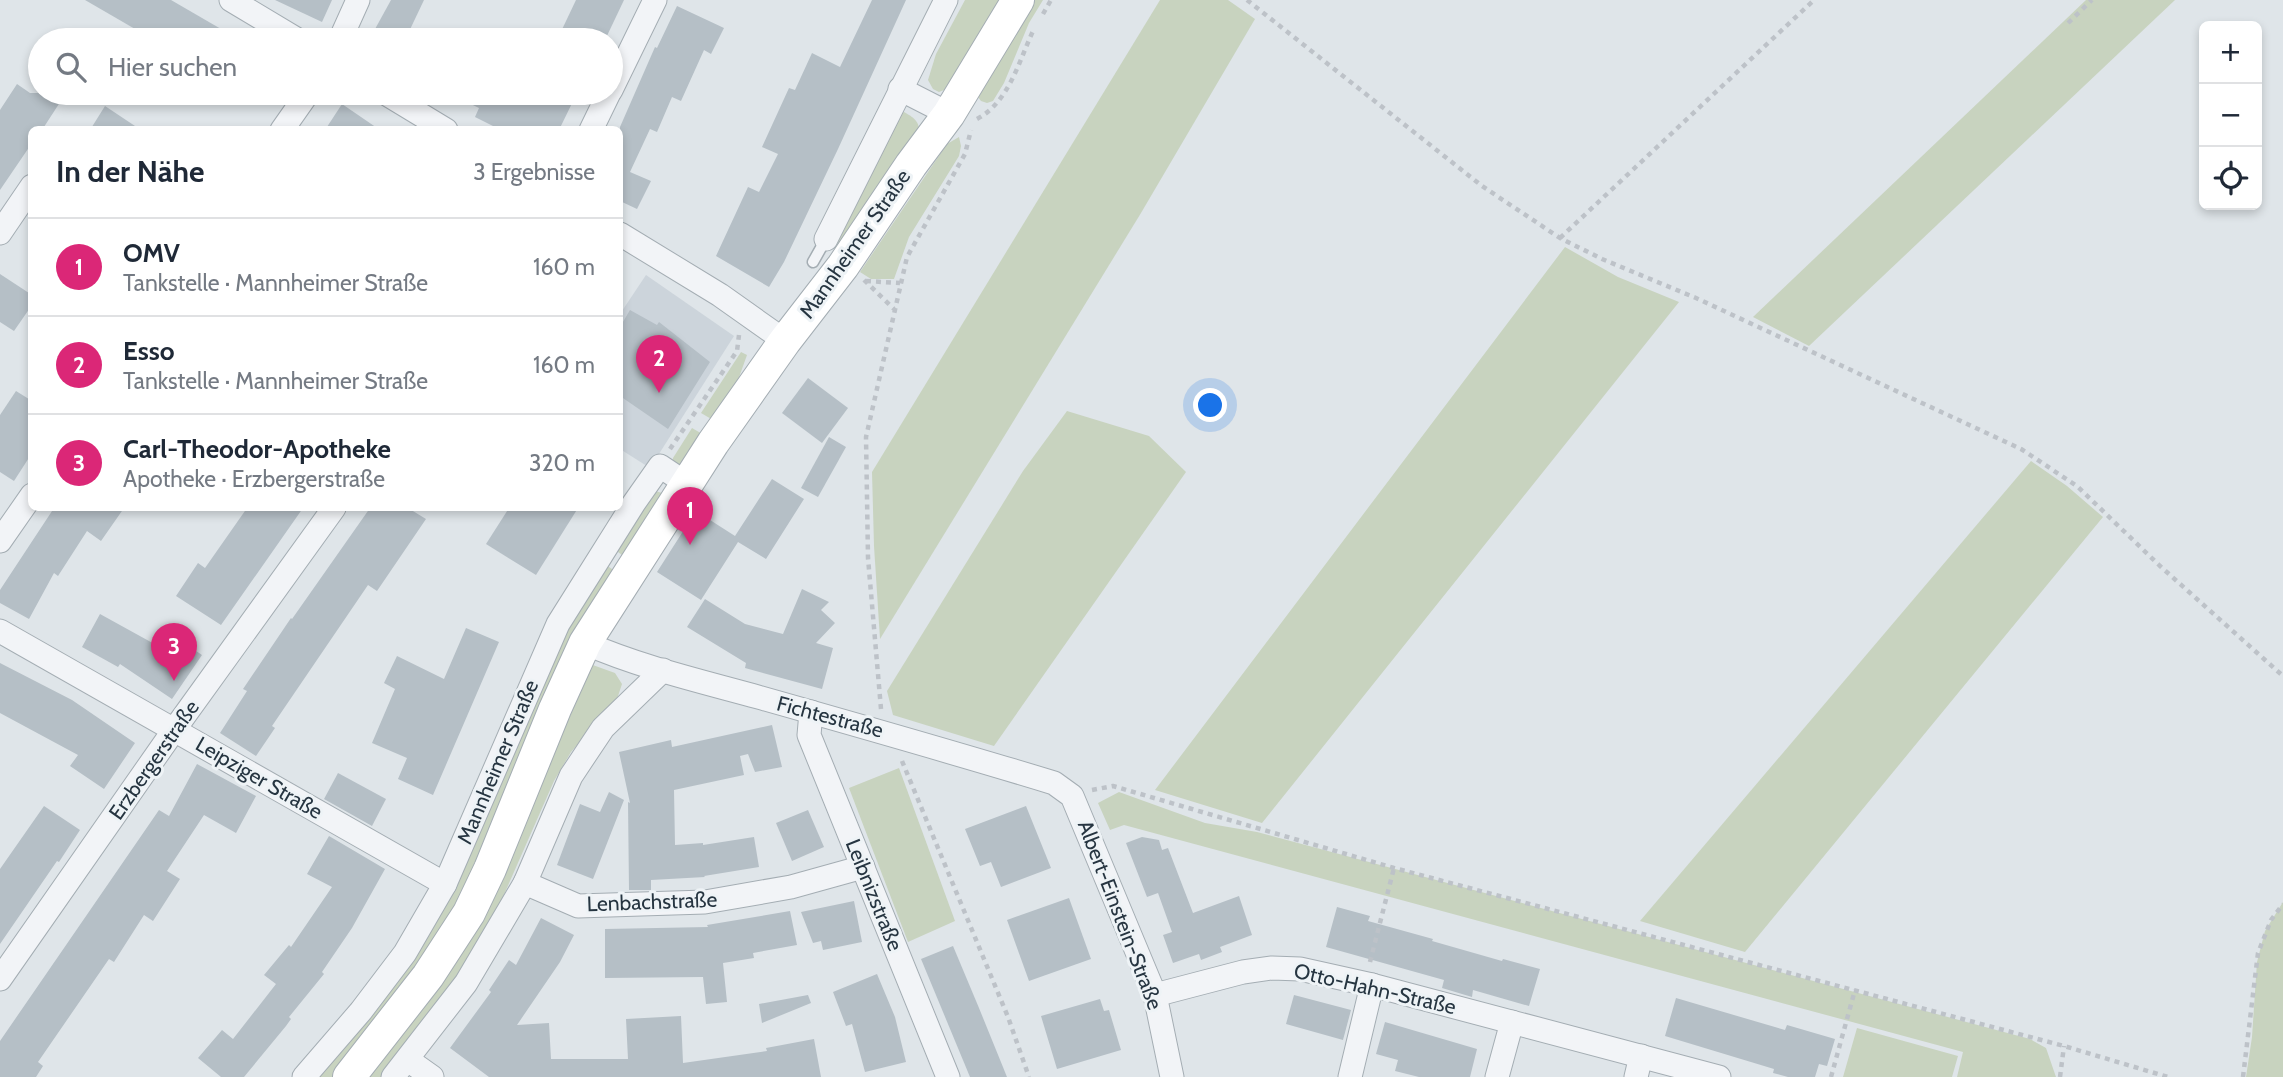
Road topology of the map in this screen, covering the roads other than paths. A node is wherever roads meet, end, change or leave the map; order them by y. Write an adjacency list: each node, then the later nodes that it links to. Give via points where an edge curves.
1 (230, 0): 6 (street)
2 (358, 0): 7 (street)
3 (655, 0): 8 (street)
4 (946, 0): 9 (street)
5 (1018, 0): 13 (main road, Mannheimer Straße)
6 (278, 28)
7 (345, 28)
8 (623, 65)
9 (900, 89): 13 (street); 20 (street)
10 (299, 105): 14 (street)
11 (405, 105): 15 (street)
12 (603, 105): 16 (street)
13 (960, 118): 22 (main road, Mannheimer Straße, via 911,165 843,266)
14 (285, 126)
15 (439, 126)
16 (593, 126)
17 (28, 192): 18 (street)
18 (0, 233)
19 (623, 236): 22 (street)
20 (826, 239): 21 (lane)
21 (813, 262)
22 (785, 341): 23 (main road, Mannheimer Straße)
23 (687, 484): 28 (main road, Mannheimer Straße); 35 (street, Mannheimer Straße, via 660,466 558,624)
24 (28, 501): 26 (street)
25 (332, 511): 31 (street, Erzbergerstraße)
26 (0, 541)
27 (0, 631): 31 (street, Leipziger Straße)
28 (585, 643): 29 (street, Fichtestraße); 43 (main road, Mannheimer Straße, via 468,913 428,976)
29 (663, 670): 30 (street, Fichtestraße); 34 (street, via 603,728 571,776)
30 (811, 712): 32 (street, Fichtestraße, via 1054,783); 33 (street, Leibnizstraße, via 809,735)
31 (174, 730): 35 (street, Leipziger Straße); 36 (street, Erzbergerstraße)
32 (1072, 796): 38 (street, Albert-Einstein-Straße)
33 (863, 867): 34 (street, Lenbachstraße, via 791,887 705,902 578,906); 45 (street, Leibnizstraße)
34 (525, 883): 41 (street, via 466,983)
35 (445, 884): 42 (street, Mannheimer Straße, via 405,953)
36 (0, 979)
37 (1369, 984): 38 (street, Otto-Hahn-Straße, via 1300,969 1272,968); 39 (street, Otto-Hahn-Straße); 47 (street)
38 (1156, 995): 46 (street, Albert-Einstein-Straße)
39 (1512, 1022): 40 (street, Otto-Hahn-Straße); 48 (street)
40 (1638, 1067): 49 (street, Otto-Hahn-Straße)
41 (400, 1068): 44 (street)
42 (304, 1077)
43 (349, 1077)
44 (432, 1077)
45 (948, 1077)
46 (1172, 1077)
47 (1350, 1077)
48 (1497, 1077)
49 (1719, 1077)

